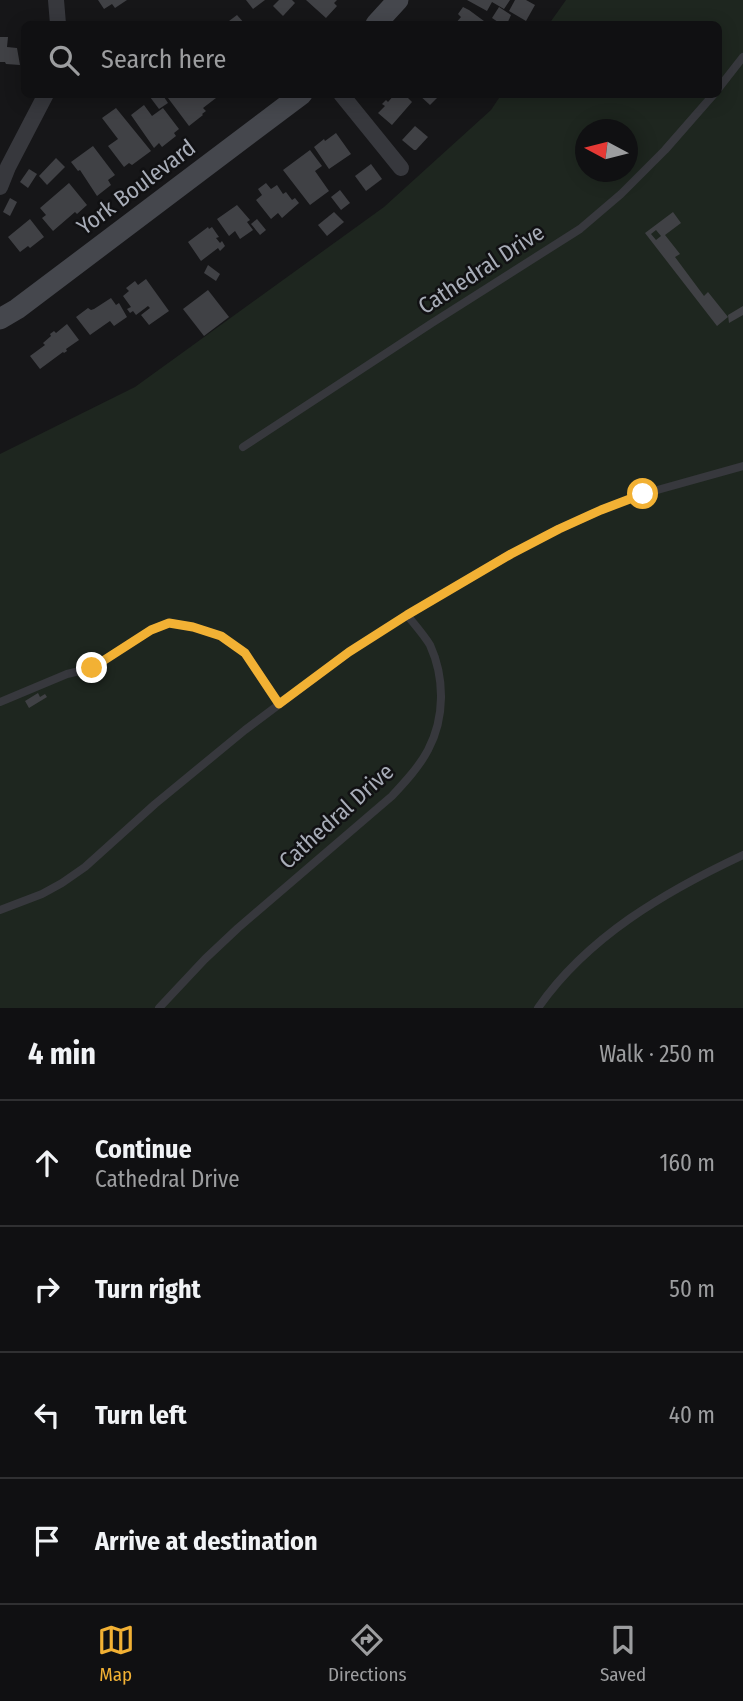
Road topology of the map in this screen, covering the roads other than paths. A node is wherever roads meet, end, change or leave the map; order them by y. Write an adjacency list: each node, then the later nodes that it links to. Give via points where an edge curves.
1 (56, 0): 3 (street)
2 (398, 0): 4 (street)
3 (58, 21)
4 (379, 21)
5 (743, 57): 6 (lane)
6 (722, 85)
7 (44, 98): 12 (street)
8 (297, 98): 13 (street, York Boulevard)
9 (344, 98): 11 (street)
10 (710, 98): 14 (lane, Cathedral Drive, via 656,159 580,229)
11 (401, 168)
12 (0, 187)
13 (0, 319)
14 (243, 447)
15 (743, 466): 16 (lane, via 591,514)
16 (407, 615): 18 (lane); 21 (lane, Cathedral Drive, via 429,645 441,686 440,715 428,751 392,796 238,928)
17 (0, 702): 18 (lane, via 92,668 169,623 221,636 245,653)
18 (279, 704): 20 (lane, via 85,867 42,894)
19 (743, 855): 22 (lane, via 643,909 562,977)
20 (0, 910)
21 (159, 1008)
22 (538, 1008)

